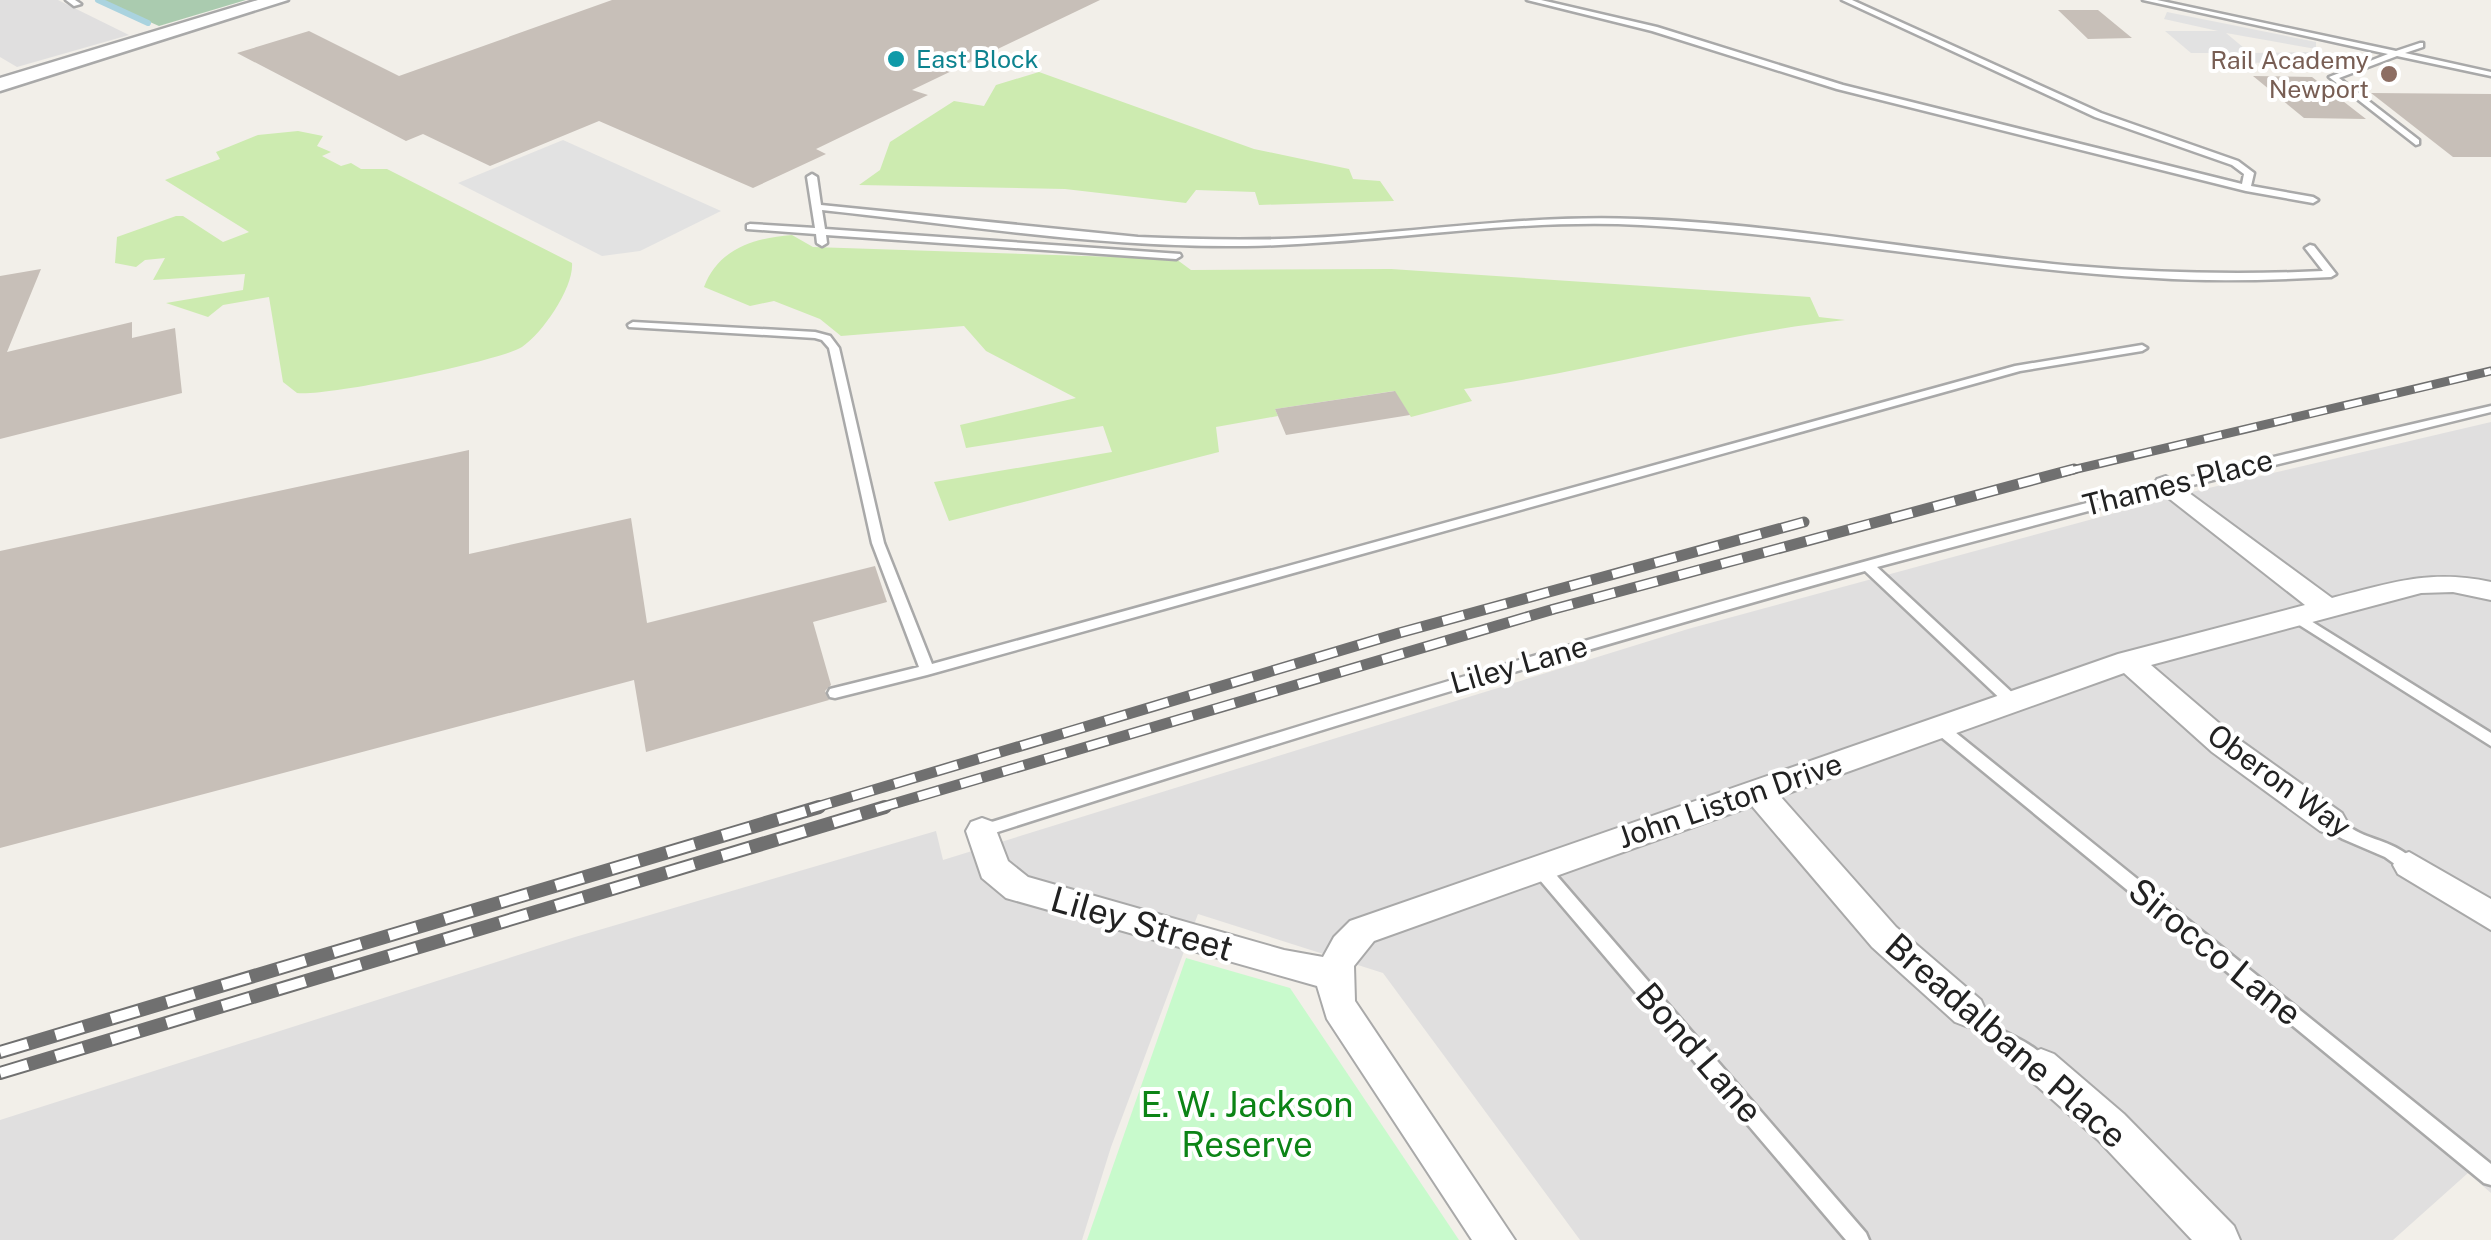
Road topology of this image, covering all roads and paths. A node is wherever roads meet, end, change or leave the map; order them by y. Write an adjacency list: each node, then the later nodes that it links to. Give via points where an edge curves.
1 (278, 0): 8 (street)
2 (1531, 0): 11 (lane, via 1654,28 1857,91)
3 (1846, 0): 11 (lane, via 2098,115 2235,163 2249,173)
4 (2147, 0): 6 (lane)
5 (2420, 45): 6 (lane)
6 (2404, 54): 7 (lane); 9 (lane, via 2332,77)
7 (2491, 74)
8 (3, 81)
9 (2416, 142)
10 (812, 177): 13 (lane)
11 (2246, 188): 12 (lane)
12 (2313, 200)
13 (817, 208): 15 (lane); 16 (lane, via 1218,243 1628,222 2186,275 2331,274)
14 (750, 226): 15 (lane)
15 (821, 238): 17 (lane)
16 (2310, 248)
17 (1176, 256)
18 (633, 324): 26 (lane, via 829,340 878,543)
19 (2142, 348): 26 (lane, via 2019,368)
20 (2491, 409): 21 (lane, Thames Place)
21 (2166, 484): 22 (lane, Thames Place); 24 (street)
22 (1868, 566): 28 (lane); 33 (lane, Liley Lane, via 1542,657)
23 (2491, 590): 24 (street, John Liston Drive, via 2414,585)
24 (2313, 613): 25 (street, John Liston Drive); 30 (lane)
25 (2128, 661): 28 (street, John Liston Drive); 32 (street, Oberon Way, via 2233,752)
26 (927, 670): 27 (lane)
27 (836, 693)
28 (2013, 702): 29 (street, John Liston Drive)
29 (1940, 728): 31 (street, John Liston Drive); 40 (lane, Sirocco Lane)
30 (2491, 740)
31 (1758, 792): 35 (street, John Liston Drive); 38 (street, Breadalbane Place, via 1884,937)
32 (2332, 822): 34 (lane, Oberon Way)
33 (982, 832): 37 (street, Liley Street, via 994,869 1018,888)
34 (2410, 865): 36 (street, Oberon Way)
35 (1539, 867): 37 (street, John Liston Drive, via 1370,926 1348,943); 42 (lane, Bond Lane)
36 (2486, 904)
37 (1334, 974): 41 (street, via 1336,1002 1348,1026)
38 (1968, 1011): 39 (lane, Breadalbane Place)
39 (2040, 1066): 43 (street, Breadalbane Place, via 2111,1127)
40 (2491, 1176)
41 (1494, 1240)
42 (1859, 1240)
43 (2220, 1240)

